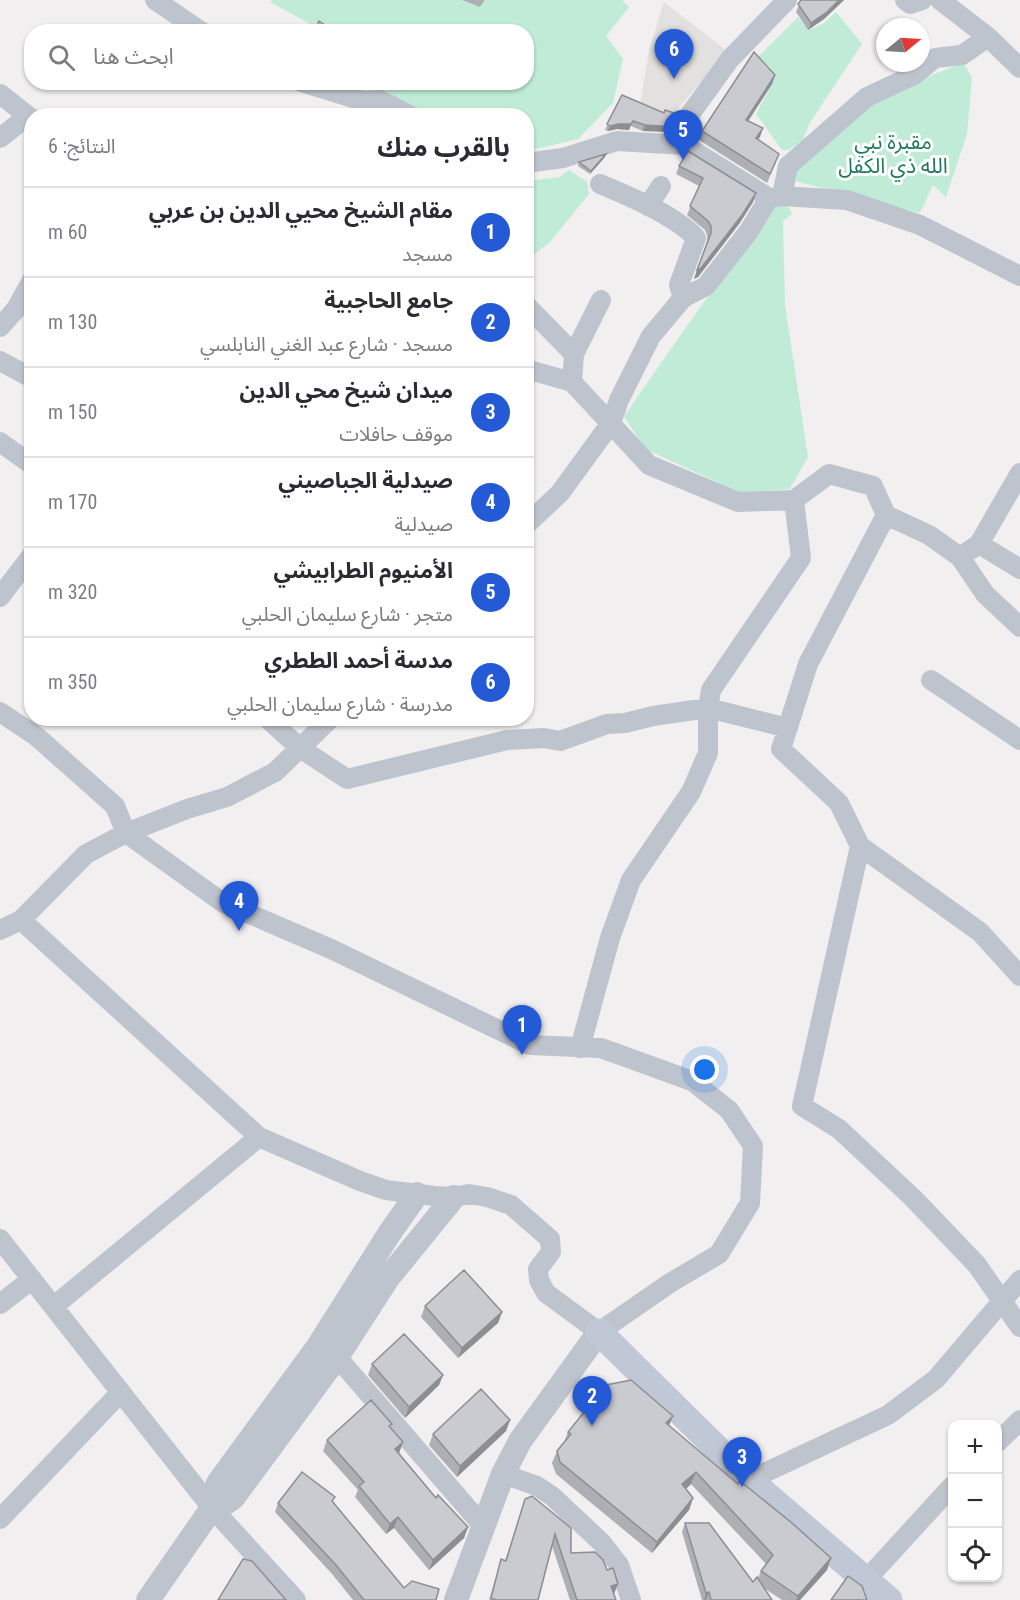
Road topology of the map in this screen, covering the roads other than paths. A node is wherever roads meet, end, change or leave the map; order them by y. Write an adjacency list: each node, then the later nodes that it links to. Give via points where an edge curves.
1 (155, 0): 6 (street)
2 (787, 0): 15 (street, via 730,59 688,117)
3 (906, 0): 4 (street, via 910,4)
4 (922, 0)
5 (940, 0): 7 (street)
6 (190, 24)
7 (988, 38): 8 (street); 19 (street, via 962,55 935,58 914,75 867,97 788,166)
8 (1020, 68)
9 (327, 90): 11 (street, via 363,101 380,100)
10 (0, 94): 12 (street)
11 (396, 108)
12 (24, 112)
13 (24, 121): 14 (street)
14 (0, 138)
15 (684, 145): 16 (street, via 617,141 562,158); 19 (street)
16 (534, 162)
17 (600, 184): 20 (street)
18 (661, 186): 20 (street)
19 (776, 197): 21 (street, via 847,200 920,225); 23 (street, via 706,286)
20 (648, 206): 23 (street, via 696,238 679,285)
21 (1020, 276)
22 (24, 294): 26 (street)
23 (683, 298): 32 (street, via 651,336)
24 (601, 300): 27 (street)
25 (534, 313): 27 (street)
26 (0, 327)
27 (574, 354): 31 (street)
28 (0, 361): 30 (street)
29 (534, 371): 31 (street)
30 (24, 374)
31 (572, 382): 32 (street)
32 (611, 423): 36 (street, via 649,465 738,502); 38 (street, via 560,493)
33 (0, 442): 34 (street)
34 (24, 459)
35 (1020, 473): 39 (street)
36 (794, 500): 37 (street, via 829,474 873,486); 46 (street, via 801,558 711,690)
37 (886, 515): 40 (street, via 929,535); 50 (street, via 808,664)
38 (534, 517)
39 (979, 544): 40 (street); 42 (street)
40 (960, 557): 44 (street, via 985,594)
41 (24, 566): 43 (street)
42 (1020, 569)
43 (0, 597)
44 (1020, 627)
45 (931, 680): 51 (street)
46 (708, 708): 50 (street); 52 (street, via 607,724 560,741 507,740 347,779); 58 (street, via 708,753 691,792 631,880 610,938)
47 (0, 712): 53 (street, via 36,736 115,806)
48 (276, 726): 52 (street)
49 (323, 726): 52 (street)
50 (788, 728): 54 (street, via 781,749 839,803)
51 (1020, 740)
52 (300, 748): 53 (street, via 274,772 227,797)
53 (126, 833): 55 (street, via 86,854); 58 (street, via 222,902 341,953 530,1046)
54 (860, 846): 57 (street, via 980,932); 67 (street, via 802,1106 839,1129 913,1198 977,1265)
55 (21, 920): 56 (street); 59 (street)
56 (0, 930)
57 (1020, 976)
58 (580, 1048): 71 (street, via 601,1048 692,1081 729,1110 753,1146 750,1203 719,1254)
59 (259, 1137): 60 (street, via 360,1181); 69 (street)
60 (417, 1194): 61 (street); 63 (street)
61 (454, 1197): 64 (street); 71 (street, via 469,1194 511,1205 540,1229 550,1239 551,1252 538,1269 546,1293)
62 (0, 1239): 65 (street)
63 (378, 1252): 64 (street); 79 (street, via 319,1345 218,1483)
64 (398, 1266): 72 (street)
65 (32, 1279): 68 (street); 69 (street)
66 (1020, 1280): 67 (street)
67 (1002, 1300): 70 (street); 77 (street, via 936,1378 888,1415)
68 (0, 1305)
69 (54, 1306): 73 (street)
70 (1020, 1327)
71 (599, 1332): 76 (street, via 537,1415); 77 (main road)
72 (337, 1357): 79 (street, via 233,1498); 81 (street)
73 (120, 1393): 79 (street); 80 (street)
74 (1020, 1420): 75 (street)
75 (1002, 1438)
76 (503, 1474): 81 (street); 86 (street, via 552,1496 602,1543 619,1565)
77 (749, 1480): 82 (main road)
78 (948, 1490): 82 (street)
79 (212, 1508): 83 (street); 84 (street)
80 (0, 1519)
81 (484, 1527): 85 (street)
82 (866, 1580): 87 (main road)
83 (148, 1600)
84 (297, 1600)
85 (456, 1600)
86 (631, 1600)
87 (888, 1600)

